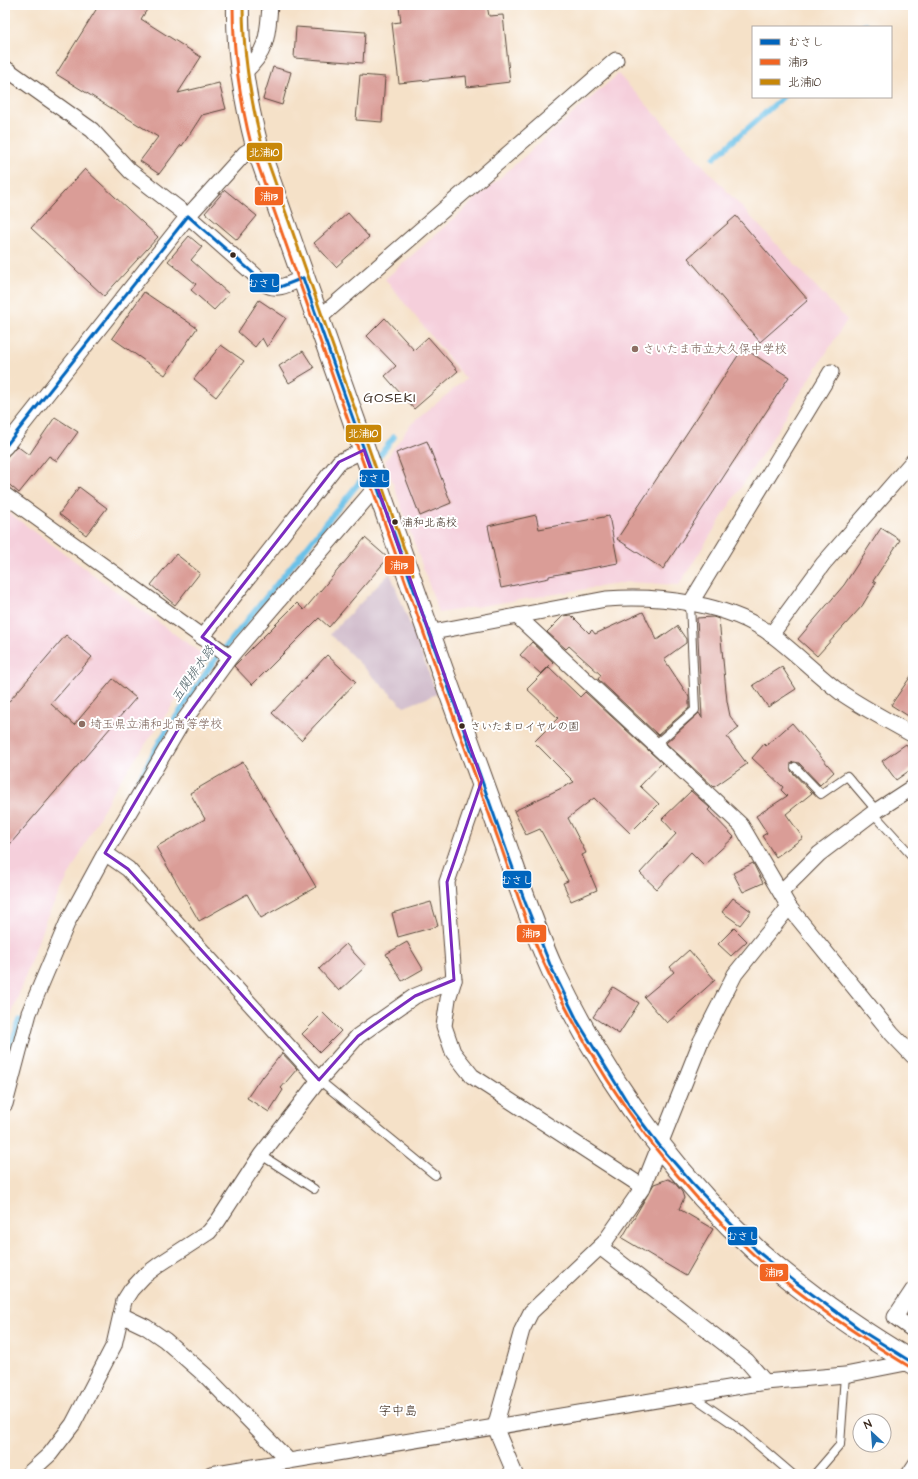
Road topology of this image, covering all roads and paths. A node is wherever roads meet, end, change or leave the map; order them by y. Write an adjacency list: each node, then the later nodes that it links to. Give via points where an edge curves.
1 (238, 5): 5 (main road, via 237,24)
2 (270, 5): 5 (street, via 268,35 260,56)
3 (616, 60): 9 (street)
4 (5, 69): 7 (street, via 92,130 130,171)
5 (242, 74): 6 (main road)
6 (257, 146): 7 (street, via 244,153); 8 (main road)
7 (188, 216): 8 (street, via 269,287 280,287); 11 (street)
8 (303, 278): 9 (main road)
9 (318, 319): 13 (main road)
10 (831, 372): 15 (street)
11 (5, 447)
12 (913, 461): 18 (street, via 823,564)
13 (371, 468): 17 (main road); 19 (street, via 339,462); 20 (street)
14 (5, 494): 19 (street)
15 (690, 604): 16 (street, via 634,597 606,599); 18 (street, via 731,613); 22 (lane, via 695,710)
16 (517, 616): 17 (street); 22 (street)
17 (428, 633): 24 (main road)
18 (771, 635): 21 (street, via 840,692)
19 (202, 637): 20 (street)
20 (230, 657): 27 (street, via 180,726)
21 (913, 735)
22 (655, 744): 29 (street, via 741,825)
23 (795, 767): 26 (lane, via 821,794 847,776)
24 (482, 780): 31 (street, via 447,882); 35 (main road, via 551,967 604,1067)
25 (913, 787): 26 (street)
26 (874, 812): 28 (lane); 29 (street, via 818,854)
27 (105, 853): 33 (street, via 128,869); 34 (street, via 68,921 30,1013)
28 (913, 857)
29 (781, 892): 30 (street)
30 (788, 907): 32 (street); 35 (street, via 735,974 701,1041)
31 (454, 980): 33 (street, via 415,996 388,1013 358,1036); 38 (street, via 444,1026 453,1052 472,1076)
32 (913, 1056)
33 (319, 1080): 36 (street); 37 (lane)
34 (5, 1104)
35 (659, 1145): 38 (street); 44 (main road, via 757,1250 800,1286)
36 (261, 1154): 39 (lane); 42 (street, via 209,1232 144,1276 124,1301)
37 (435, 1175)
38 (643, 1187): 40 (street)
39 (314, 1189)
40 (600, 1247): 46 (street, via 747,1361); 48 (street, via 531,1312 522,1330)
41 (913, 1290): 43 (street, via 895,1317)
42 (121, 1315): 49 (street, via 146,1326 165,1340 206,1376); 51 (street, via 114,1345 73,1424 50,1454)
43 (913, 1330)
44 (912, 1362): 45 (street)
45 (845, 1375): 46 (street); 55 (lane, via 840,1445)
46 (765, 1382): 47 (street)
47 (690, 1394): 48 (street); 54 (lane, via 736,1426)
48 (495, 1427): 49 (street); 53 (street)
49 (289, 1461): 52 (street)
50 (913, 1462): 56 (lane)
51 (28, 1474)
52 (211, 1474)
53 (515, 1474)
54 (792, 1474)
55 (815, 1474)
56 (905, 1474)

